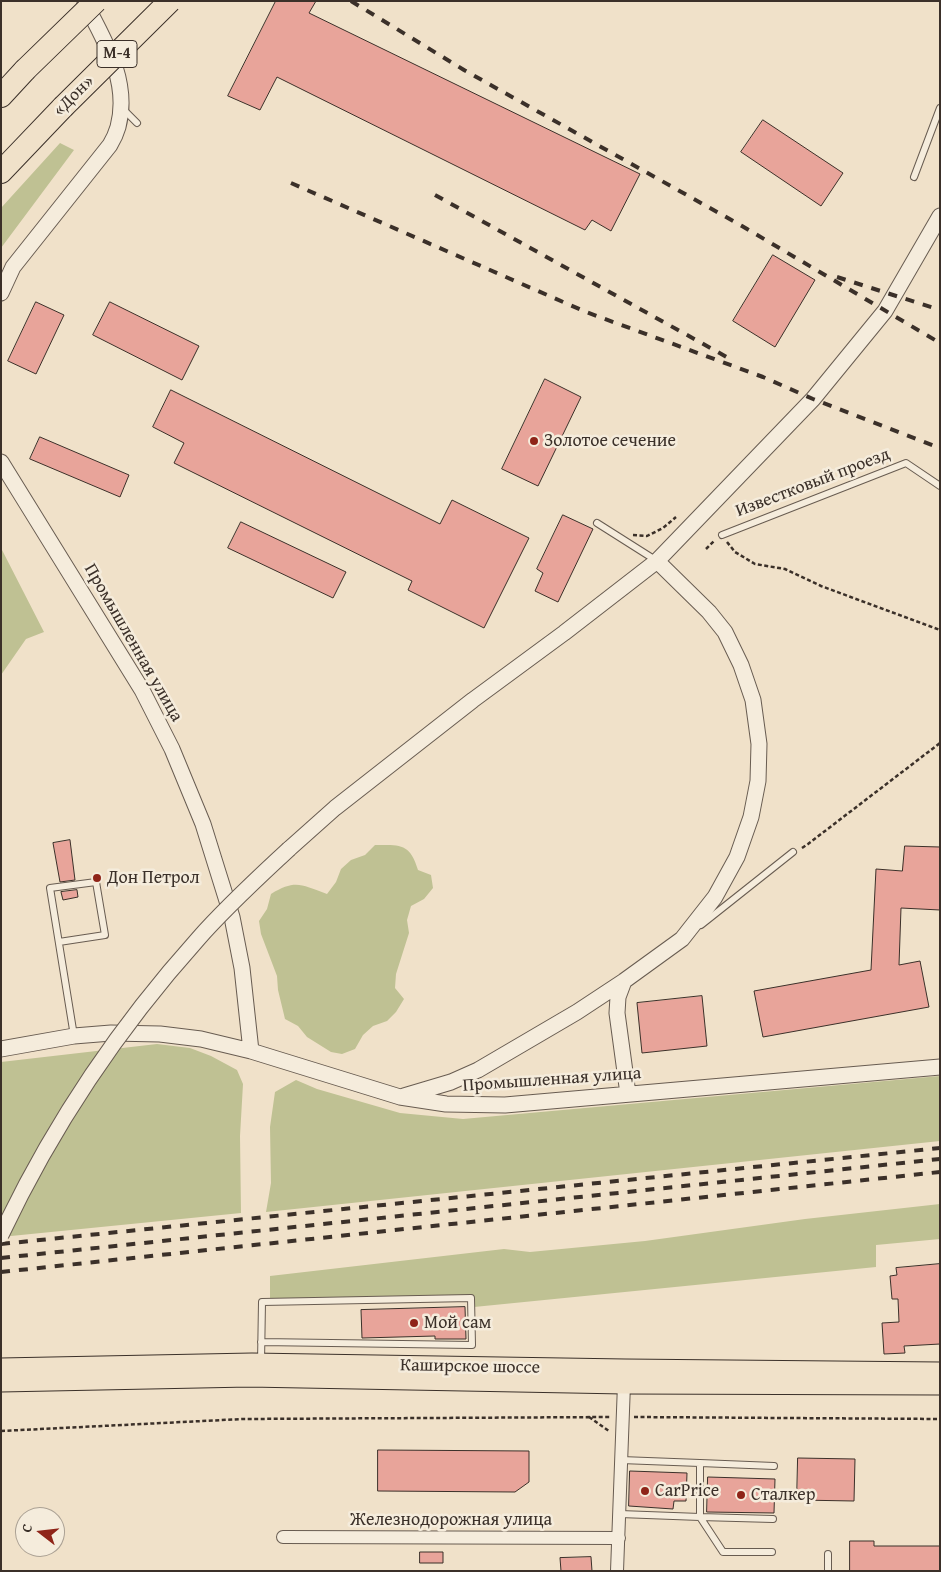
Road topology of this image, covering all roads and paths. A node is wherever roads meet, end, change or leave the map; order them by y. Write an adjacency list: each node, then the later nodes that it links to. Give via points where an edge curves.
1 (84, 1): 5 (street, via 110,51 119,80)
2 (96, 1): 4 (highway, bridge)
3 (170, 1): 8 (highway, «Дон» / М-4, bridge)
4 (1, 96)
5 (120, 106): 7 (lane); 11 (street, via 118,127 110,146 13,266)
6 (940, 108): 9 (lane)
7 (137, 124)
8 (1, 172)
9 (914, 177)
10 (940, 216): 18 (street, via 885,311 813,399)
11 (1, 293)
12 (1, 462): 27 (street, Промышленная улица, via 142,690 172,749 203,824 232,917 242,968)
13 (940, 486): 16 (lane, Известковый проезд, via 906,463)
14 (676, 517): 17 (path, via 647,536 634,534)
15 (597, 523): 17 (lane)
16 (722, 535): 19 (path, via 735,552 755,564 785,569 821,586)
17 (623, 539): 18 (lane)
18 (657, 560): 22 (street, via 725,632 742,665 753,700 759,744 758,781 752,817 737,857 715,897); 31 (street, bridge, via 335,808 234,900 165,977 98,1067 53,1138)
19 (940, 630)
20 (940, 742): 21 (path, via 808,844)
21 (793, 852): 22 (lane)
22 (682, 940): 24 (street)
23 (59, 942): 23 (lane, via 50,888 96,882 105,935); 25 (lane)
24 (624, 981): 29 (street, via 617,1013); 30 (street, via 478,1070 451,1082)
25 (74, 1036): 26 (street); 27 (street, via 160,1034 201,1039)
26 (1, 1049)
27 (251, 1051): 30 (street, Промышленная улица)
28 (940, 1067): 29 (street, Промышленная улица)
29 (628, 1094): 30 (street, Промышленная улица, via 464,1106)
30 (400, 1097)
31 (1, 1234)
32 (261, 1342): 32 (lane, via 262,1302 471,1298 472,1345); 33 (lane)
33 (261, 1363): 34 (main road, Каширское шоссе); 35 (main road, Каширское шоссе)
34 (1, 1368)
35 (940, 1372)
36 (1, 1382): 37 (main road, Каширское шоссе, via 249,1377)
37 (624, 1384): 38 (main road, Каширское шоссе); 40 (street)
38 (940, 1385)
39 (588, 1417): 40 (path); 42 (path, via 243,1419); 43 (path)
40 (623, 1417): 41 (path); 44 (street)
41 (940, 1420)
42 (1, 1431)
43 (610, 1431)
44 (621, 1460): 45 (lane); 47 (street)
45 (700, 1463): 46 (lane); 48 (lane)
46 (774, 1466)
47 (620, 1514): 48 (lane); 51 (street)
48 (700, 1517): 49 (lane); 52 (lane, via 723,1552)
49 (774, 1519)
50 (283, 1537): 51 (street, Железнодорожная улица)
51 (619, 1538): 54 (street)
52 (772, 1552)
53 (828, 1554): 55 (lane)
54 (617, 1571)
55 (828, 1571)

